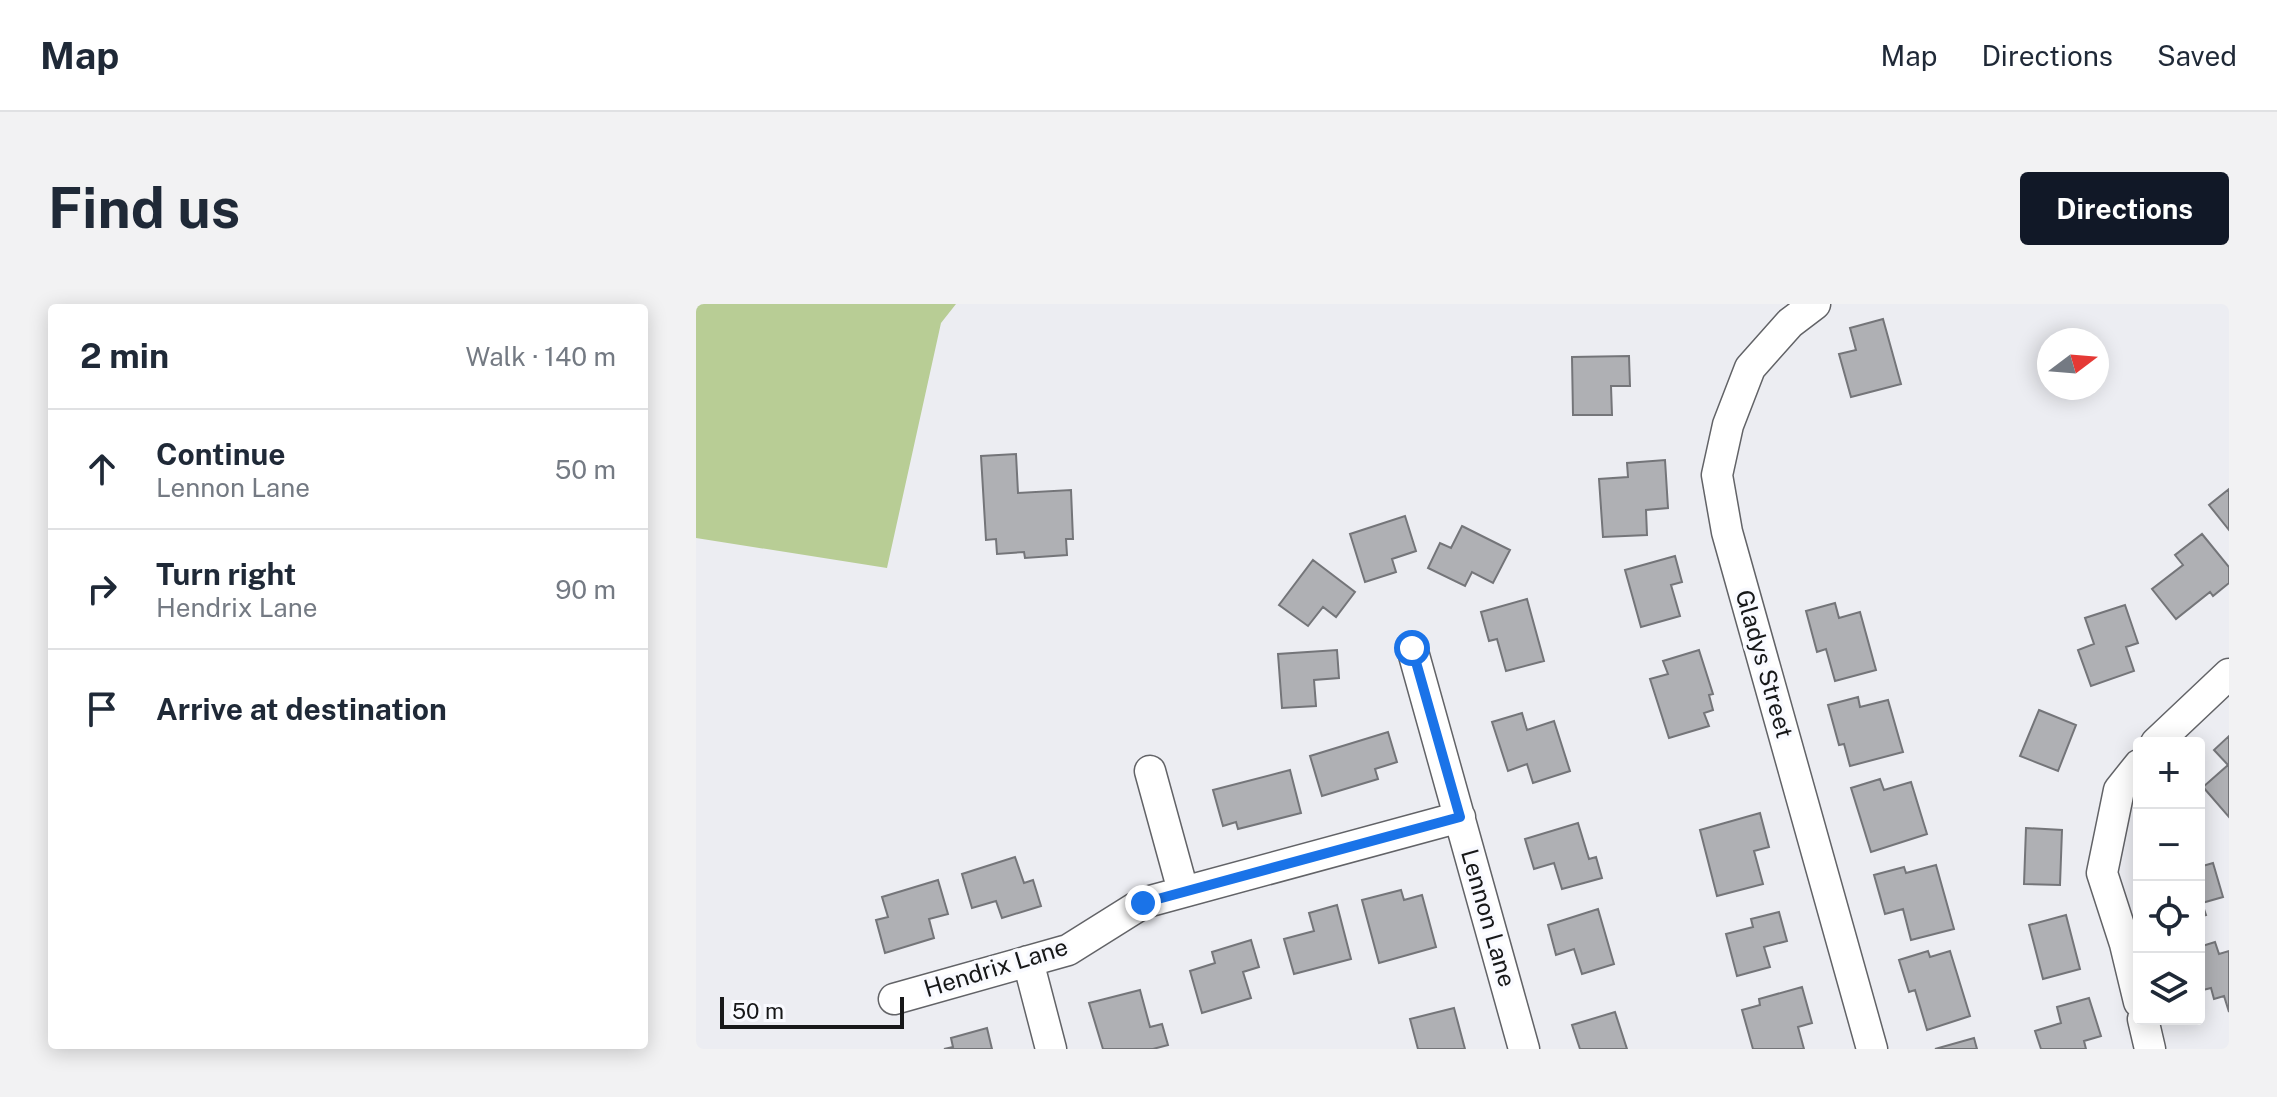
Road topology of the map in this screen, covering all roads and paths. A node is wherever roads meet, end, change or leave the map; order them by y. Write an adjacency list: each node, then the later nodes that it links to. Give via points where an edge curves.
1 (1815, 304): 15 (street, Gladys Street, via 1790,323 1750,368 1728,425 1717,475 1727,532)
2 (1412, 648): 7 (street, Lennon Lane)
3 (2229, 674): 4 (street)
4 (2162, 737)
5 (1150, 771): 8 (street)
6 (2133, 772): 10 (street, via 2119,790 2102,873)
7 (1460, 817): 8 (street, Hendrix Lane); 14 (street, Lennon Lane)
8 (1183, 891): 9 (street, Hendrix Lane, via 1143,903 1068,950)
9 (1028, 961): 11 (street, Hendrix Lane); 13 (street)
10 (2133, 977)
11 (894, 999)
12 (2144, 1025): 16 (street)
13 (1051, 1049)
14 (1524, 1049)
15 (1872, 1049)
16 (2150, 1049)

